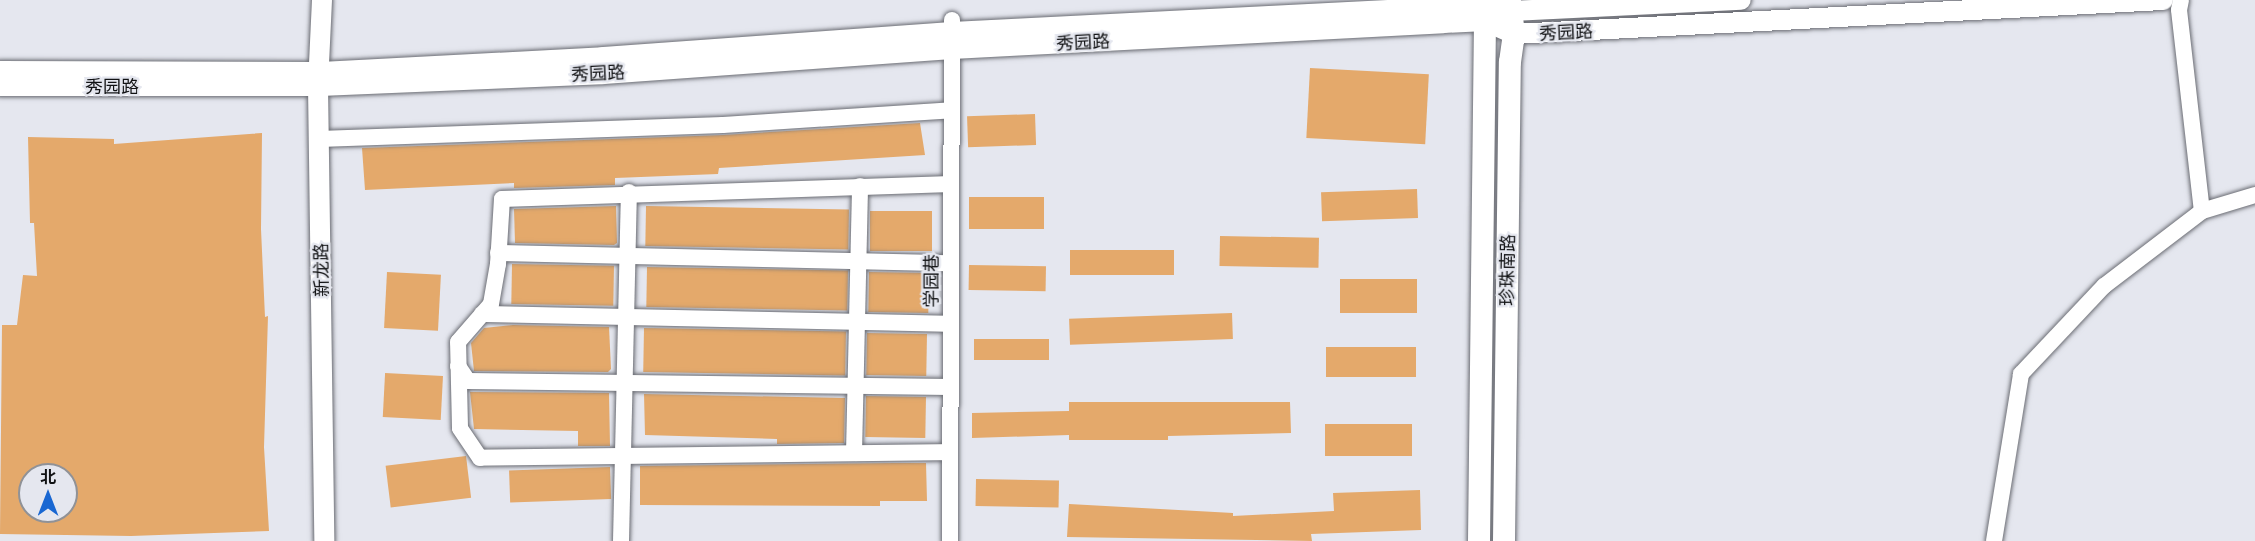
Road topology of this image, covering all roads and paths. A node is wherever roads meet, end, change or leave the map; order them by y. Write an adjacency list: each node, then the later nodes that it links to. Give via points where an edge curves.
1 (322, 0): 10 (street, 新龙路)
2 (1742, 0): 5 (street, 秀园路)
3 (2163, 0): 8 (street, 秀园路)
4 (2181, 0): 18 (street)
5 (1511, 5): 6 (street, 秀园路); 8 (main road, 珍珠南路)
6 (1483, 9): 7 (street, 秀园路); 8 (street, 秀园路); 37 (main road, 珍珠南路)
7 (952, 34): 10 (street, 秀园路); 12 (street, 学园巷)
8 (1514, 34): 38 (main road, 珍珠南路, via 1510,62)
9 (0, 71): 10 (street, 秀园路)
10 (319, 79): 11 (street, 秀园路); 13 (street, 新龙路)
11 (0, 86)
12 (952, 110): 13 (street, via 701,126); 14 (street, 学园巷)
13 (319, 139): 34 (street, 新龙路)
14 (951, 184): 15 (street); 22 (street, 学园巷)
15 (860, 186): 16 (street); 21 (street)
16 (629, 192): 19 (street, via 502,199); 20 (street)
17 (2255, 195): 18 (street)
18 (2202, 211): 39 (street, via 2104,285 2021,374)
19 (498, 253): 20 (street); 23 (street, via 490,304)
20 (627, 253): 21 (street); 24 (street)
21 (860, 260): 22 (street); 25 (street)
22 (951, 263): 26 (street, 学园巷)
23 (482, 314): 24 (street); 27 (street, via 458,342)
24 (626, 319): 25 (street); 28 (street)
25 (856, 323): 26 (street); 29 (street)
26 (951, 324): 30 (street, 学园巷)
27 (458, 366): 28 (street, via 468,381); 33 (street, via 460,428 480,458)
28 (624, 383): 29 (street); 33 (street)
29 (855, 387): 30 (street); 32 (street)
30 (950, 387): 31 (street, 学园巷)
31 (950, 452): 32 (street); 36 (street, 学园巷)
32 (854, 453): 33 (street)
33 (623, 454): 35 (street)
34 (324, 541)
35 (621, 541)
36 (950, 541)
37 (1479, 541)
38 (1504, 541)
39 (1994, 541)

